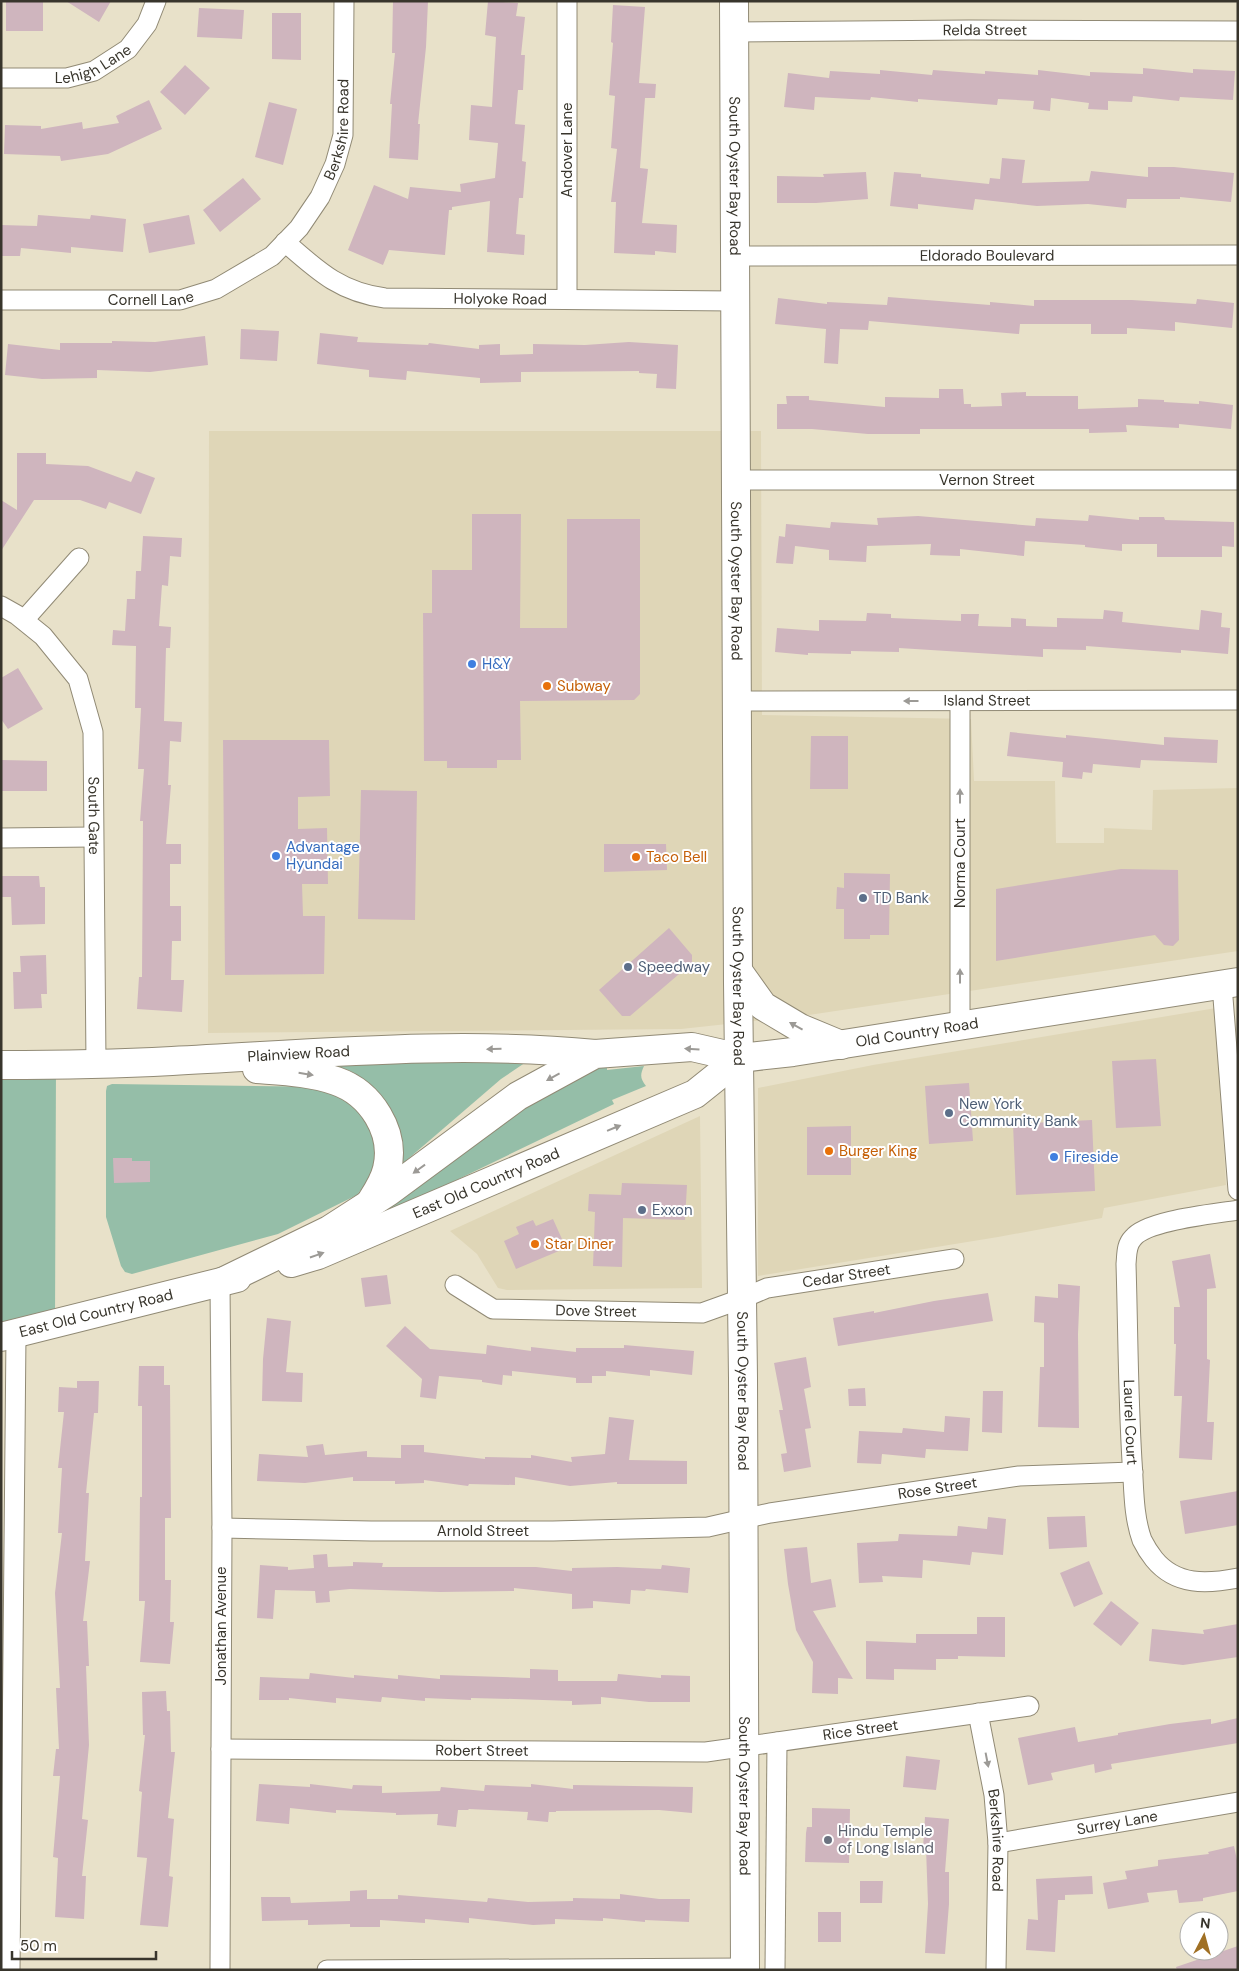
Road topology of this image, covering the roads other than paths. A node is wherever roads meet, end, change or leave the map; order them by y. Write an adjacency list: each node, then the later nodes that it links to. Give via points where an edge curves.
1 (156, 1): 7 (street, Lehigh Lane, via 148,24 128,49 94,71 67,78)
2 (344, 1): 8 (street, Berkshire Road, via 343,135 335,164 320,197)
3 (567, 1): 11 (street, Andover Lane)
4 (734, 1): 6 (main road, South Oyster Bay Road)
5 (1238, 31): 6 (street, Relda Street)
6 (734, 32): 10 (main road, South Oyster Bay Road)
7 (1, 78)
8 (285, 242): 11 (street, Holyoke Road, via 321,274 364,295 426,300); 12 (street, Cornell Lane, via 272,256 216,289 180,300)
9 (1238, 255): 10 (street, Eldorado Boulevard)
10 (736, 256): 13 (main road, South Oyster Bay Road)
11 (567, 298): 13 (street, Holyoke Road)
12 (1, 300)
13 (734, 300): 14 (main road, South Oyster Bay Road)
14 (736, 480): 15 (street, Vernon Street); 20 (main road, South Oyster Bay Road)
15 (1238, 480)
16 (79, 558): 18 (street)
17 (1, 606): 18 (street, South Gate)
18 (24, 620): 22 (street, South Gate, via 44,636 78,679 93,732)
19 (1238, 700): 21 (street, Island Street)
20 (738, 701): 21 (street, Island Street, one-way to 20); 24 (main road, South Oyster Bay Road)
21 (960, 701): 26 (street, Norma Court, one-way to 21)
22 (93, 837): 23 (street); 31 (street, South Gate)
23 (1, 838)
24 (738, 971): 27 (main road, one-way to 24, via 800,1028 763,1006); 29 (main road, South Oyster Bay Road)
25 (1230, 983): 26 (main road, Old Country Road); 33 (street)
26 (960, 1025): 27 (main road, Old Country Road)
27 (841, 1045): 29 (main road, Old Country Road)
28 (596, 1054): 29 (main road, Old Country Road, one-way to 28, via 692,1047); 30 (main road, Plainview Road, one-way to 30, via 542,1049 340,1050); 34 (main road, East Old Country Road, one-way to 34, via 518,1096)
29 (740, 1058): 37 (main road, East Old Country Road, one-way to 29, via 318,1255 651,1114 695,1094); 39 (main road, South Oyster Bay Road)
30 (171, 1061): 31 (main road, Plainview Road); 34 (main road, one-way to 34, via 306,1074 335,1080 358,1093 377,1114 387,1140 389,1157 382,1184)
31 (96, 1063): 32 (main road, Plainview Road)
32 (1, 1065)
33 (1238, 1190)
34 (370, 1203): 37 (main road, East Old Country Road, via 329,1230)
35 (1238, 1210): 41 (street, Laurel Court, via 1148,1228 1134,1236 1128,1246)
36 (954, 1259): 39 (street, Cedar Street, via 767,1288)
37 (220, 1283): 40 (main road, East Old Country Road); 43 (street, Jonathan Avenue)
38 (455, 1285): 39 (street, Dove Street, via 493,1309 702,1313)
39 (741, 1299): 42 (main road, South Oyster Bay Road)
40 (8, 1336): 53 (street)
41 (1133, 1472): 42 (street, Rose Street, via 1019,1476 770,1513); 44 (street, Laurel Court, via 1142,1540 1154,1559 1168,1572 1189,1580 1212,1583)
42 (743, 1520): 43 (street, Arnold Street, via 708,1527 553,1531); 48 (main road, South Oyster Bay Road)
43 (222, 1528): 49 (street, Jonathan Avenue)
44 (1238, 1578)
45 (1029, 1706): 46 (street, Rice Street)
46 (978, 1712): 47 (street, Rice Street); 51 (street, Berkshire Road, one-way to 51, via 994,1795)
47 (777, 1742): 48 (street, Rice Street); 56 (street)
48 (744, 1746): 49 (street, Robert Street, via 706,1752); 52 (main road, South Oyster Bay Road)
49 (221, 1749): 54 (street, Jonathan Avenue)
50 (1238, 1802): 51 (street, Surrey Lane)
51 (998, 1843): 57 (street, Berkshire Road)
52 (745, 1969): 55 (street)
53 (10, 1970)
54 (220, 1970)
55 (328, 1970)
56 (775, 1970)
57 (996, 1970)

